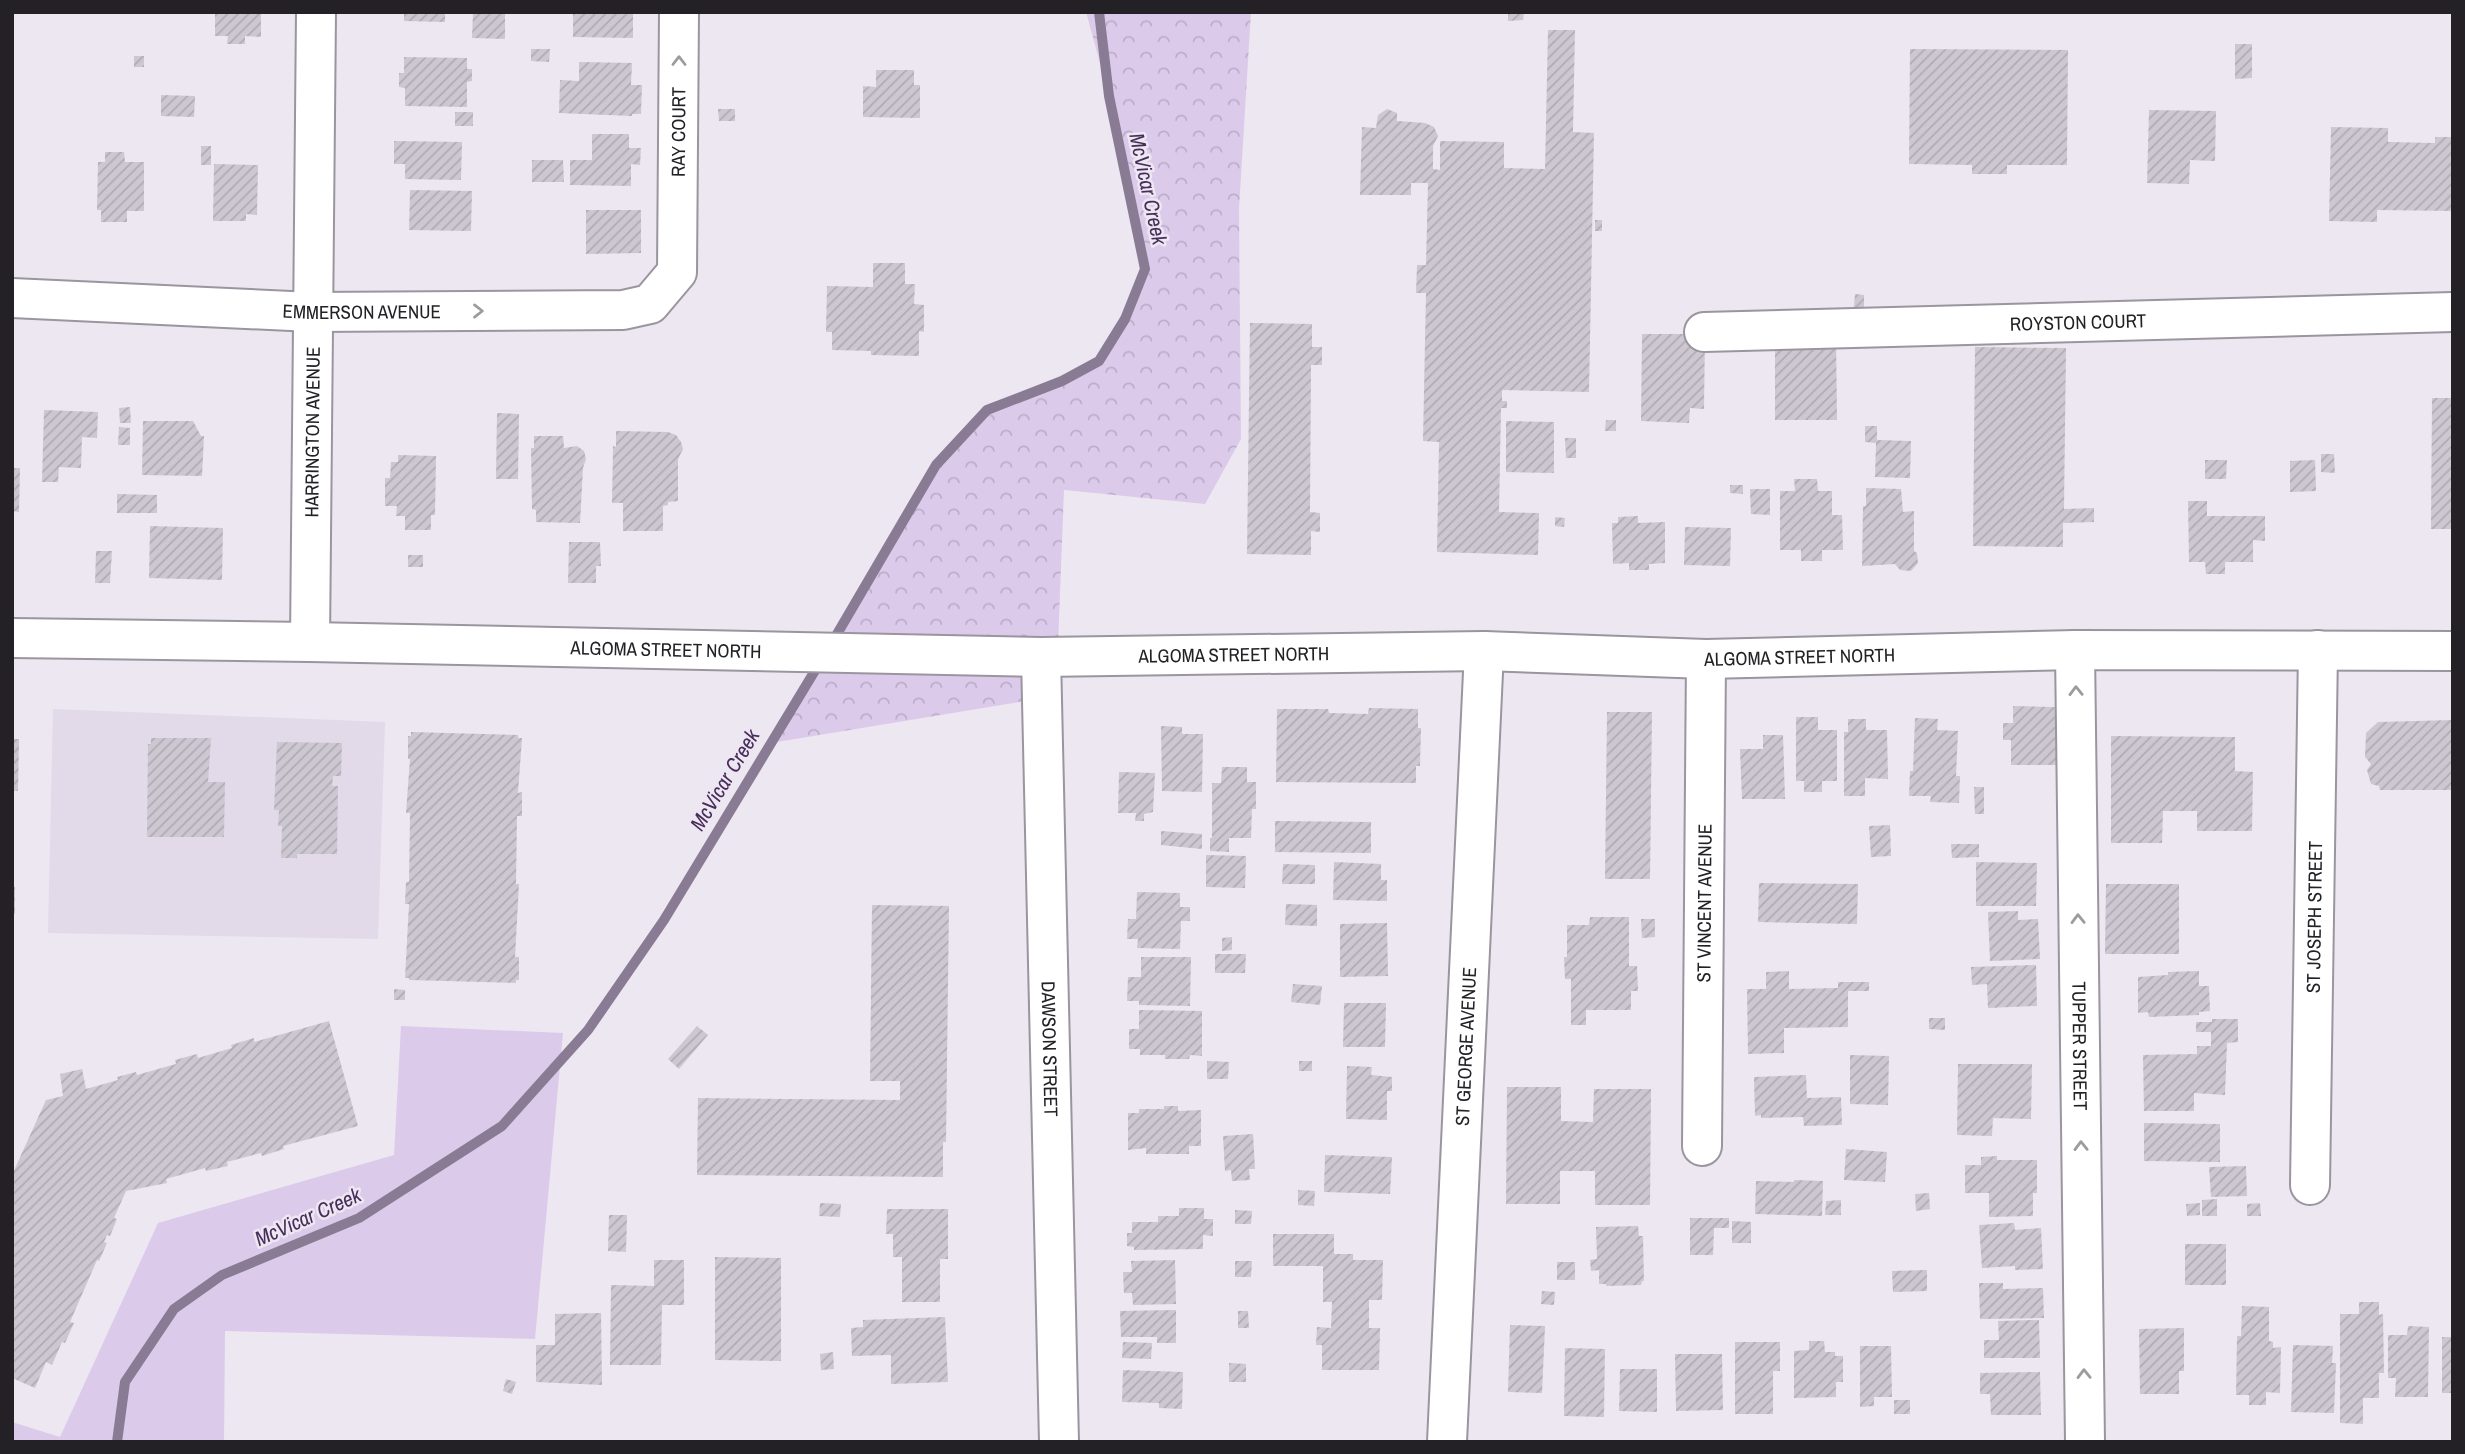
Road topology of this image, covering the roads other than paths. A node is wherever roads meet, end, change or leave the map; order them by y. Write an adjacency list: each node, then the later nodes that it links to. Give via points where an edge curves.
1 (316, 12): 5 (street, HARRINGTON AVENUE)
2 (679, 12): 3 (street, RAY COURT, one-way to 2)
3 (677, 252): 5 (street, EMMERSON AVENUE, one-way to 3, via 623,310 650,303 677,272)
4 (12, 298): 5 (street, EMMERSON AVENUE)
5 (312, 312): 9 (street, HARRINGTON AVENUE)
6 (2453, 312): 7 (street, ROYSTON COURT)
7 (1704, 332)
8 (12, 638): 9 (street, ALGOMA STREET NORTH)
9 (310, 642): 14 (street, ALGOMA STREET NORTH)
10 (2075, 650): 11 (street, ALGOMA STREET NORTH); 15 (street, ALGOMA STREET NORTH); 20 (street, TUPPER STREET, one-way to 10)
11 (2318, 650): 13 (street, ALGOMA STREET NORTH); 17 (street, ST JOSEPH STREET)
12 (1484, 651): 14 (street, ALGOMA STREET NORTH); 15 (street, ALGOMA STREET NORTH); 19 (street, ST GEORGE AVENUE)
13 (2453, 651)
14 (1041, 657): 18 (street, DAWSON STREET)
15 (1706, 659): 16 (street, ST VINCENT AVENUE)
16 (1702, 1146)
17 (2310, 1185)
18 (1059, 1442)
19 (1447, 1442)
20 (2085, 1442)

